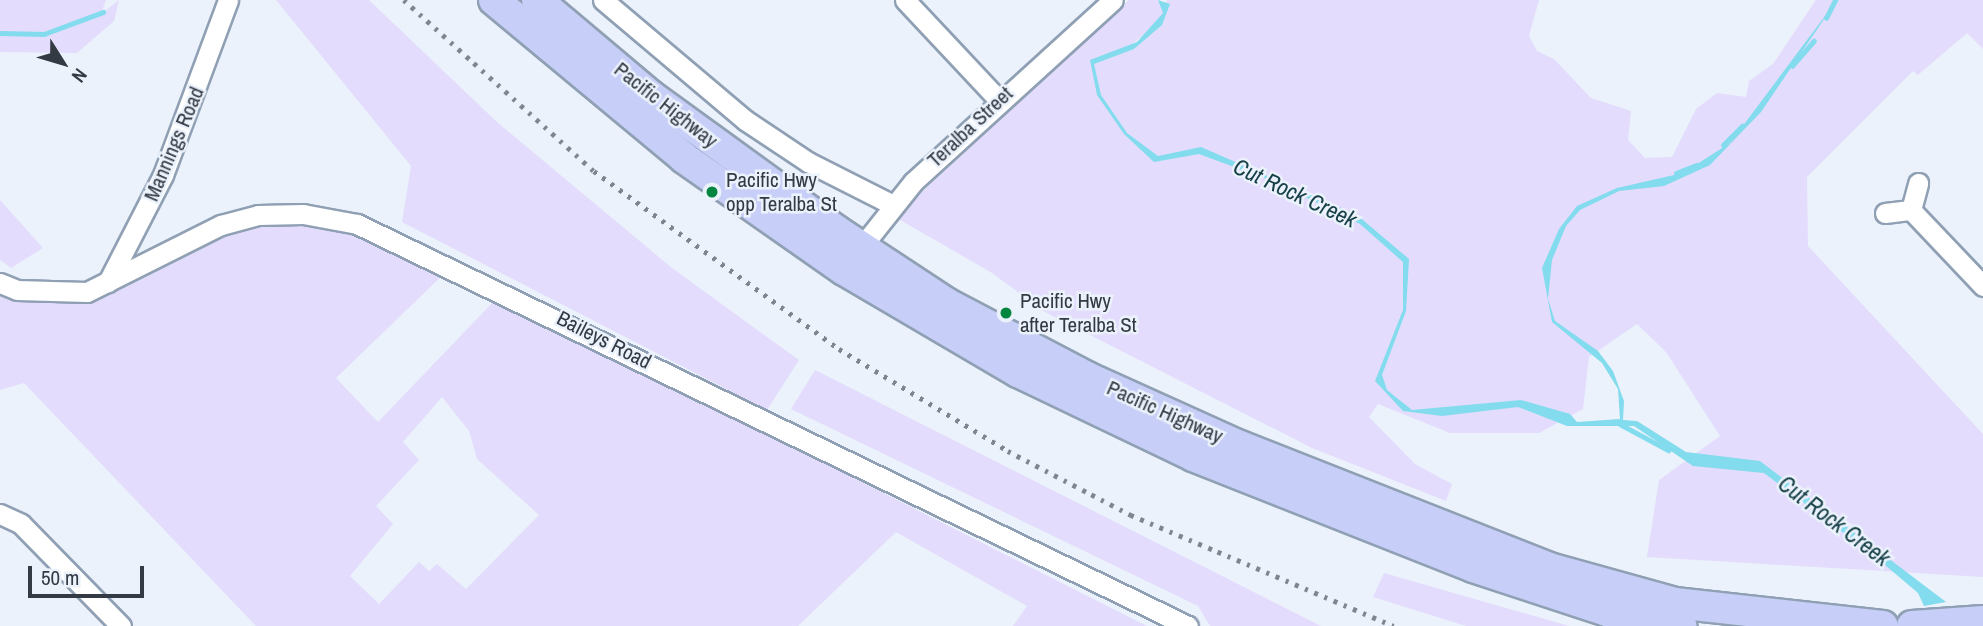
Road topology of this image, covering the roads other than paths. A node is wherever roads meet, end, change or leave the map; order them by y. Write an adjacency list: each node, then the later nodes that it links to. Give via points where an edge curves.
1 (228, 0): 13 (street, Mannings Road, via 163,175)
2 (494, 0): 12 (main road, Pacific Highway, via 658,139)
3 (537, 0): 12 (main road, Pacific Highway)
4 (603, 0): 9 (street, Pacific Highway, via 786,149)
5 (905, 0): 7 (street)
6 (1113, 0): 7 (street, Teralba Street)
7 (998, 99): 9 (street, Teralba Street)
8 (1918, 183): 10 (street)
9 (891, 204): 12 (street, Teralba Street)
10 (1911, 210): 11 (street); 15 (street)
11 (1885, 213)
12 (852, 259): 20 (main road, Pacific Highway, via 1018,372 1193,456 1524,585); 21 (main road, Pacific Highway, via 1087,377 1479,543 1675,603)
13 (108, 282): 14 (street, Baileys Road, via 63,293); 19 (street, Baileys Road, via 221,225 258,215 303,214 357,224)
14 (0, 283)
15 (1983, 286)
16 (0, 514): 18 (street, via 21,524)
17 (1983, 621): 22 (main road)
18 (121, 626)
19 (1188, 626)
20 (1681, 626)
21 (1883, 626)
22 (1912, 626)

